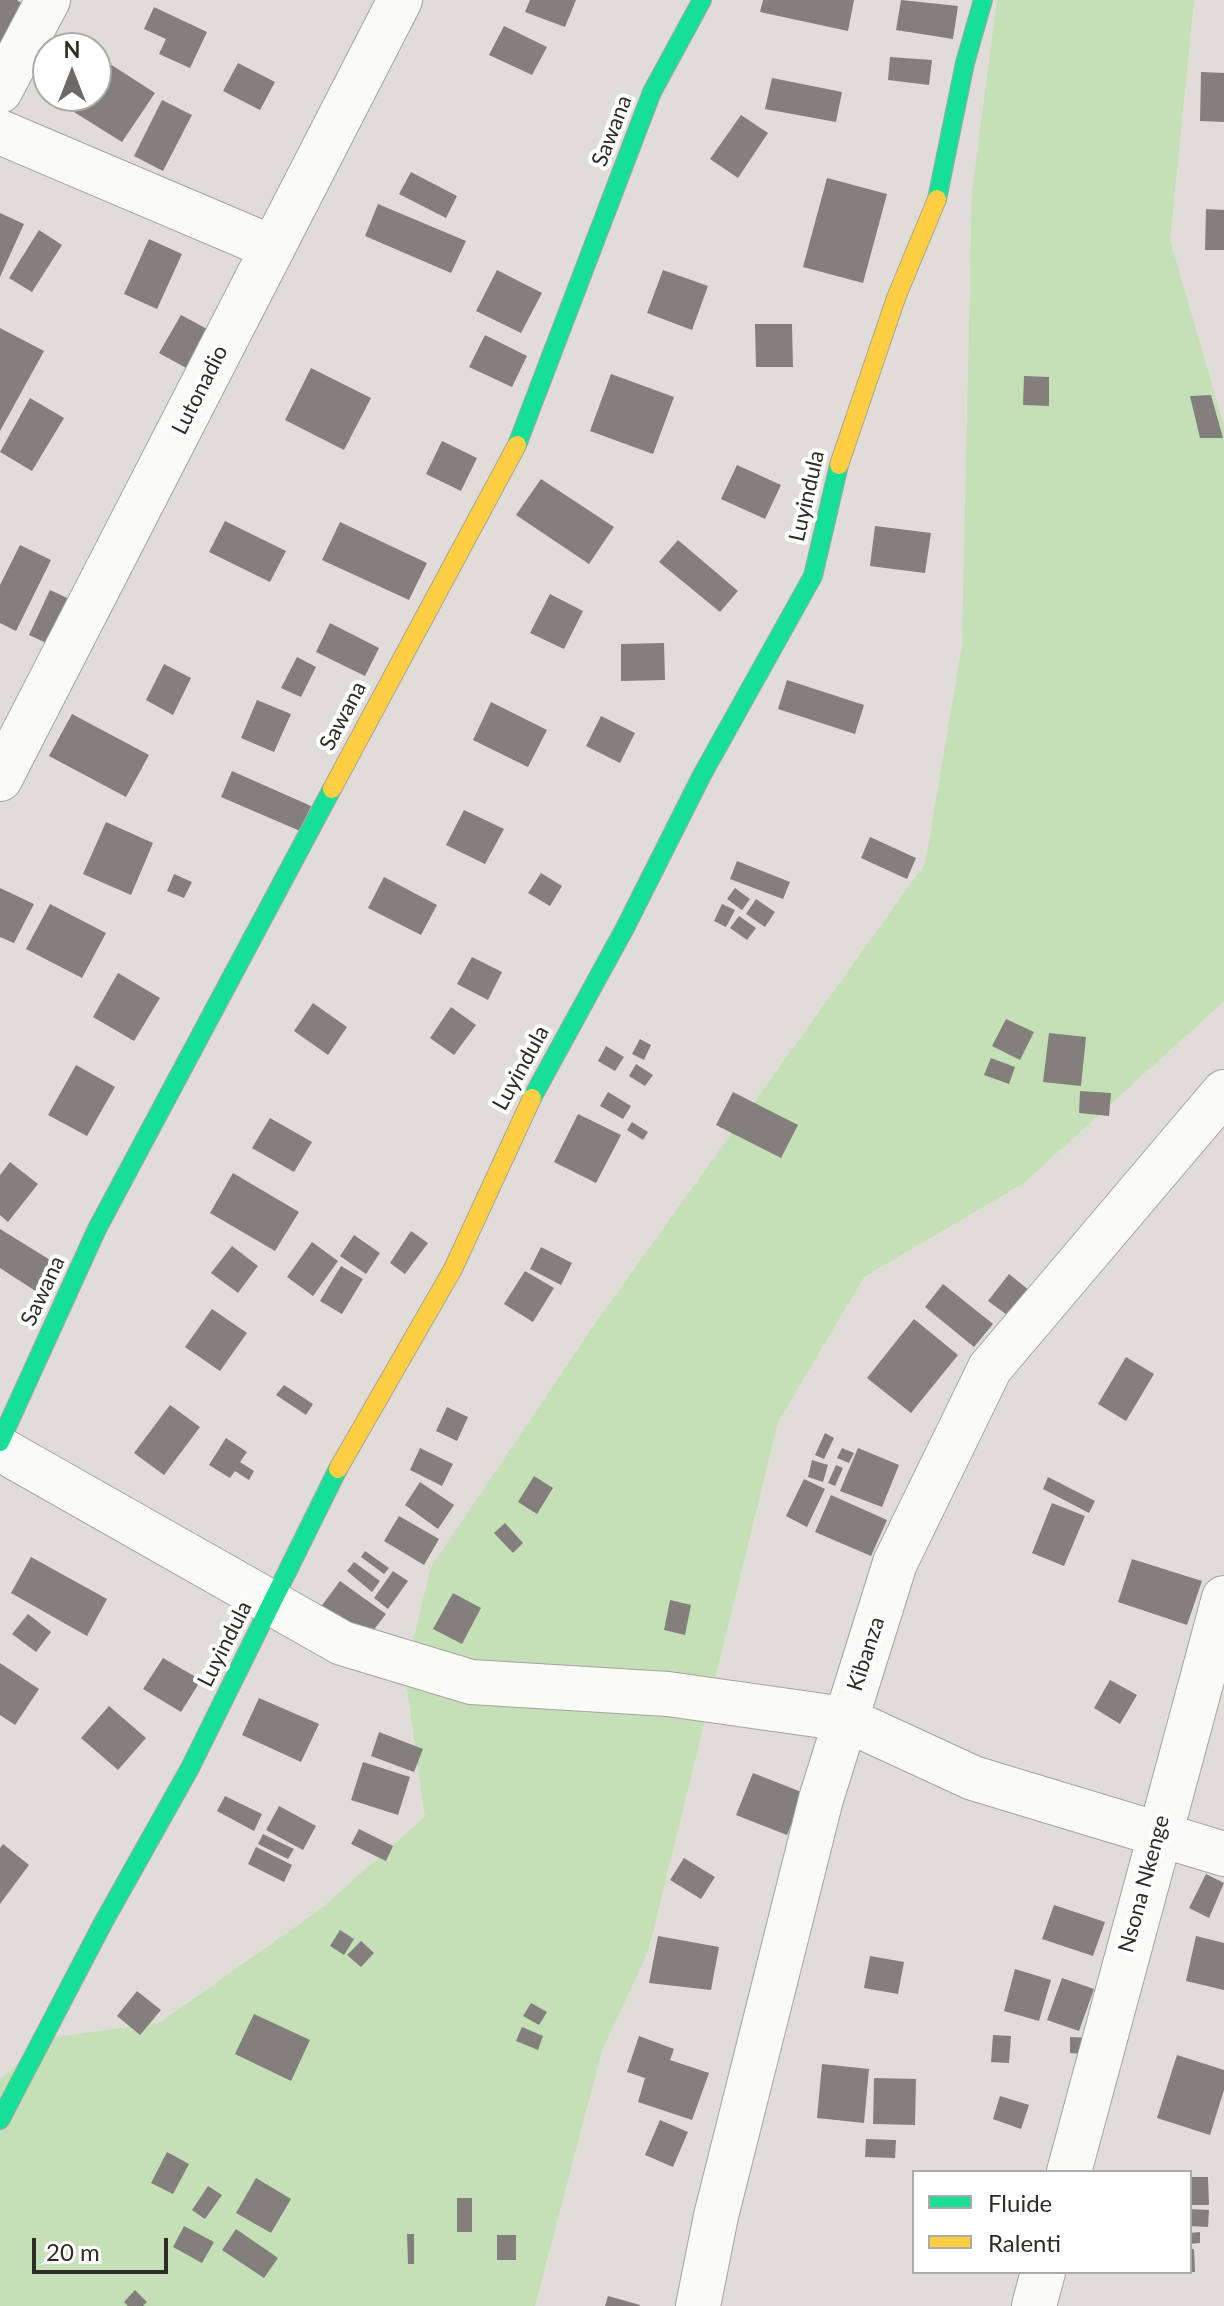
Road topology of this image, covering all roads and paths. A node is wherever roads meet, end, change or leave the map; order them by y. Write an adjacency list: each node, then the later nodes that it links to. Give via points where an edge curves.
1 (48, 0): 5 (street)
2 (400, 0): 7 (street, Lutonadio)
3 (702, 0): 10 (street, Sawana, via 652,92 526,427 97,1229)
4 (983, 0): 13 (street, Luyindula, via 935,209 845,439 813,576 516,1127 453,1269 350,1444)
5 (0, 91)
6 (0, 132): 7 (street)
7 (273, 248): 8 (street, Lutonadio)
8 (0, 779)
9 (1224, 1092): 14 (street, Kibanza, via 990,1368 895,1563)
10 (0, 1442)
11 (0, 1449): 13 (street)
12 (1224, 1598): 15 (street, Nsona Nkenge)
13 (273, 1603): 14 (street, via 342,1643 471,1682 668,1694); 17 (street, Luyindula)
14 (845, 1719): 15 (street, via 973,1778); 20 (street, Kibanza, via 716,2216)
15 (1158, 1832): 16 (street); 18 (street, Nsona Nkenge)
16 (1224, 1854)
17 (0, 2120)
18 (1070, 2170)
19 (1042, 2274): 21 (street)
20 (698, 2306)
21 (1034, 2306)

